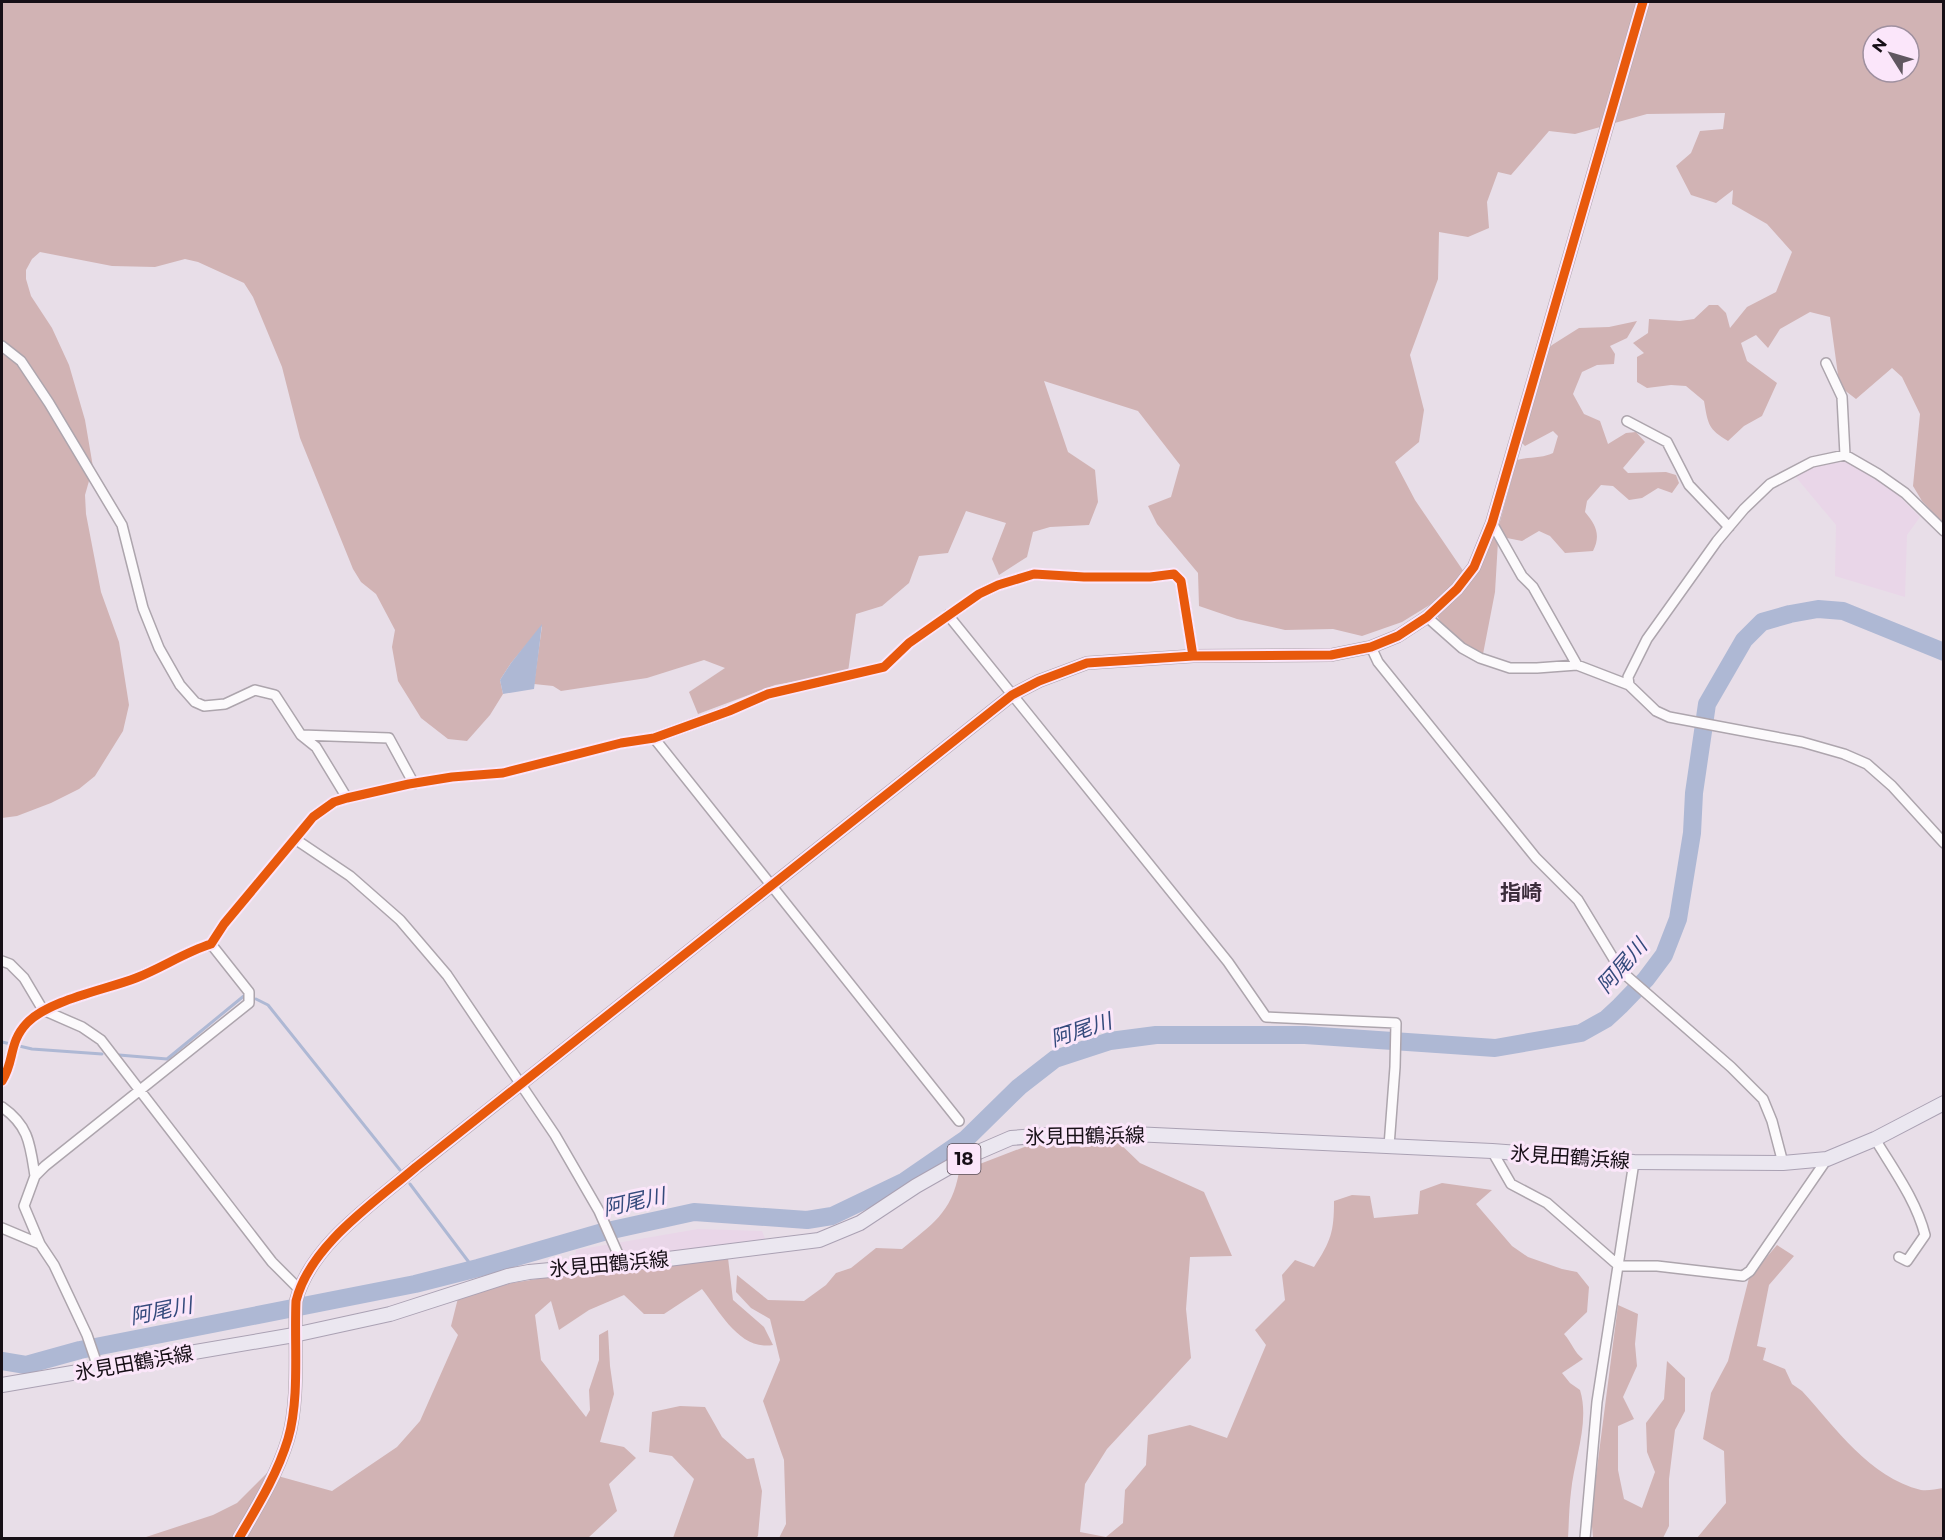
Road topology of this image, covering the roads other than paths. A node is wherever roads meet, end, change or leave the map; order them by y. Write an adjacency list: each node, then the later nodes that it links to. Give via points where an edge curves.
1 (1643, 2): 6 (street)
2 (2, 346): 16 (street, via 21,361 122,525 143,608 180,685 204,706 225,704 255,690 275,695)
3 (1826, 363): 5 (street, via 1842,397)
4 (1628, 422): 7 (street, via 1667,442 1689,485)
5 (1845, 455): 7 (street, via 1812,462 1770,484); 8 (street, via 1905,493)
6 (1492, 522): 10 (street, via 1474,567); 13 (street)
7 (1729, 527): 14 (street, via 1647,639 1628,677)
8 (1944, 531)
9 (948, 615): 12 (street, via 979,594 1034,574 1174,574 1181,581); 15 (street); 17 (street, via 909,643 885,667 768,694)
10 (1427, 617): 11 (street, via 1398,636); 13 (street, via 1462,648 1510,668)
11 (1371, 647): 12 (street, via 1331,655); 37 (street, via 1378,662 1498,812 1586,910 1621,971 1763,1099)
12 (1193, 656): 15 (street, via 1087,663)
13 (1577, 665): 14 (street)
14 (1629, 685): 21 (street, via 1656,711 1680,720 1802,742 1867,764)
15 (1012, 695): 22 (street); 33 (street, via 1228,962 1266,1017 1396,1023)
16 (301, 735): 18 (street, via 389,738); 19 (street, via 316,747)
17 (654, 738): 18 (street, via 503,773); 22 (street)
18 (414, 783): 19 (street)
19 (347, 798): 20 (street, via 313,817)
20 (295, 839): 23 (street); 27 (street, via 350,876 400,920 447,975)
21 (1944, 843)
22 (772, 886): 27 (street); 31 (street)
23 (211, 944): 25 (street, via 138,978); 28 (street, via 249,992 249,1003)
24 (2, 961): 25 (street, via 24,978)
25 (43, 1010): 26 (street, via 17,1035); 28 (street, via 82,1027 101,1041)
26 (2, 1081)
27 (522, 1084): 42 (street, via 603,1220); 44 (street, via 354,1219 331,1241)
28 (138, 1091): 38 (street); 44 (street, via 272,1262)
29 (1944, 1103): 32 (main road, 氷見田鶴浜線 / 18)
30 (2, 1107): 38 (street, via 28,1136)
31 (959, 1121)
32 (1875, 1138): 35 (main road, 氷見田鶴浜線 / 18); 41 (street, via 1905,1189 1925,1235 1907,1261)
33 (1389, 1146): 34 (main road, 氷見田鶴浜線 / 18); 42 (main road, 氷見田鶴浜線 / 18, via 1132,1134 1011,1138 967,1156 860,1223 819,1240)
34 (1492, 1151): 36 (main road, 氷見田鶴浜線 / 18); 43 (street, via 1511,1184 1547,1203)
35 (1827, 1159): 37 (main road, 氷見田鶴浜線 / 18); 43 (street, via 1743,1276 1657,1266)
36 (1634, 1162): 37 (main road, 氷見田鶴浜線 / 18); 43 (street)
37 (1783, 1163)
38 (35, 1176): 40 (street, via 24,1206)
39 (2, 1228): 40 (street)
40 (40, 1244): 46 (street, via 54,1265)
41 (1899, 1257)
42 (622, 1263): 45 (main road, 氷見田鶴浜線 / 18, via 508,1276 390,1314)
43 (1619, 1266): 49 (street, via 1597,1402)
44 (299, 1289): 45 (street)
45 (295, 1328): 46 (main road, 氷見田鶴浜線 / 18); 48 (street, via 294,1408 288,1439 271,1482)
46 (97, 1364): 47 (main road, 氷見田鶴浜線 / 18)
47 (2, 1385)
48 (239, 1539)
49 (1585, 1539)

